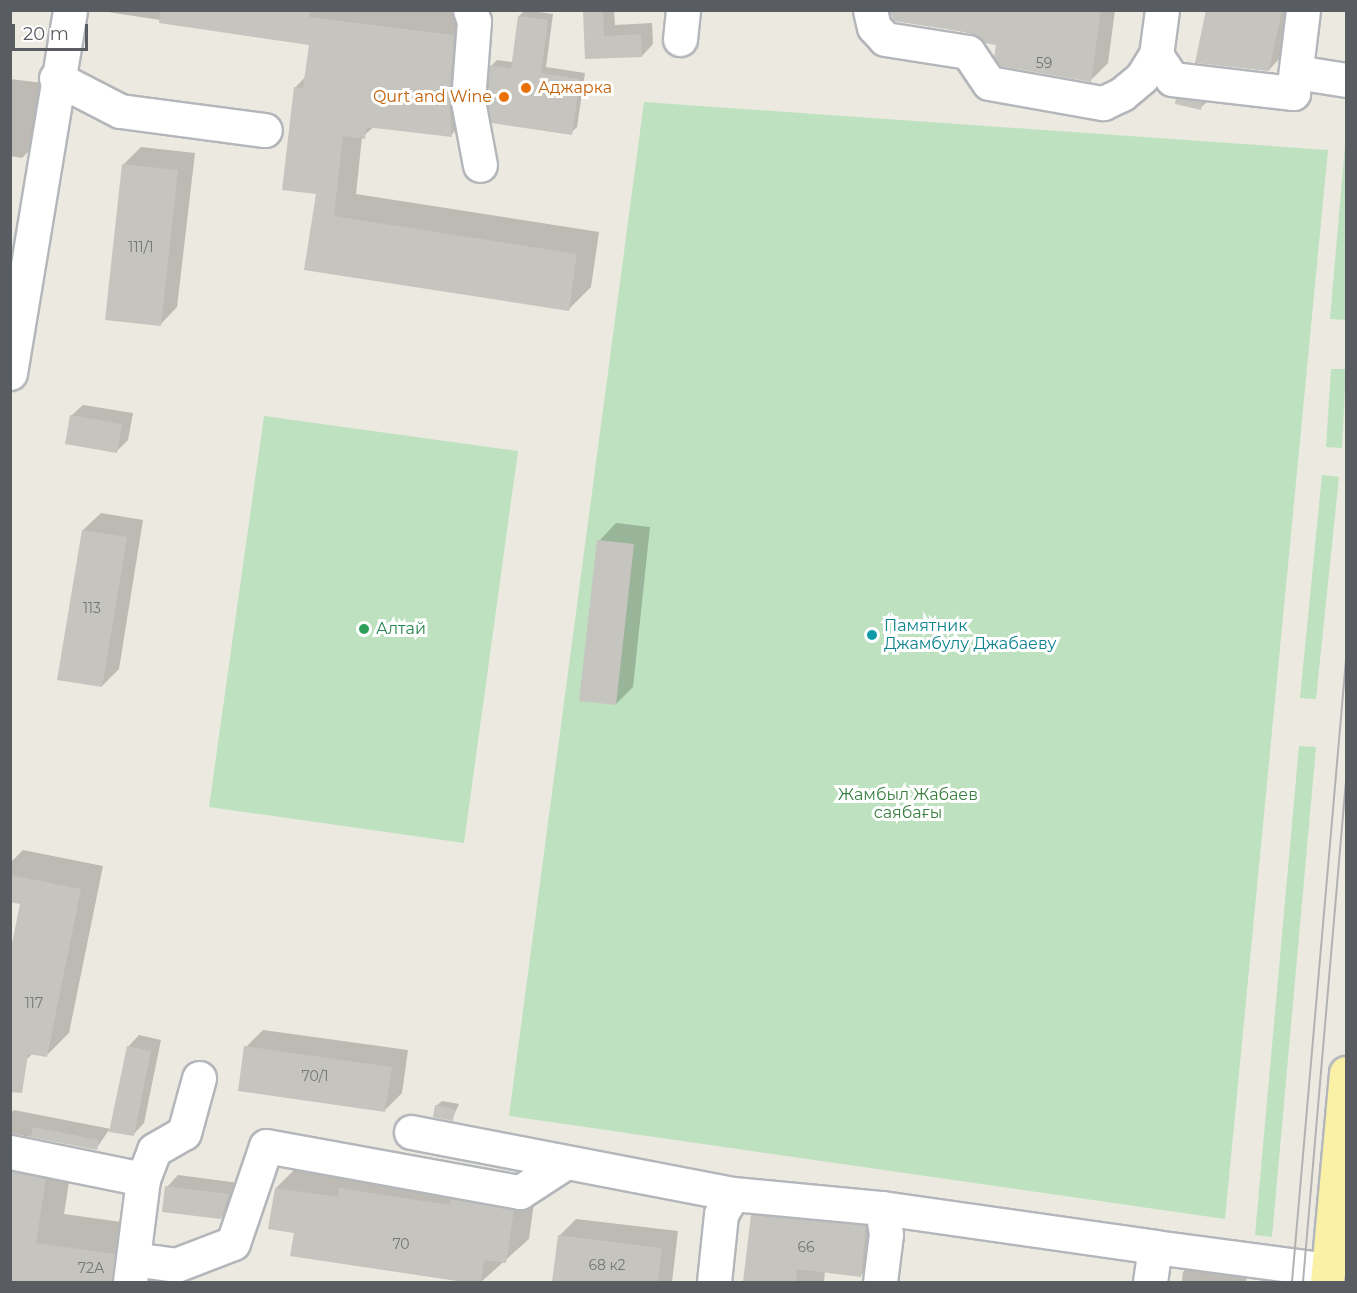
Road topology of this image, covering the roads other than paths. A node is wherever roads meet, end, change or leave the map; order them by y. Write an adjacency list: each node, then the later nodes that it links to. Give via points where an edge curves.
1 (70, 10): 8 (lane)
2 (470, 10): 11 (lane, via 474,21 468,100)
3 (870, 10): 6 (lane, via 874,27 885,39 968,52 989,82 1103,103 1122,94 1142,77)
4 (1162, 10): 6 (lane)
5 (1303, 10): 7 (lane)
6 (1156, 55): 7 (lane, via 1172,79 1293,93)
7 (1296, 72): 9 (lane)
8 (56, 78): 10 (lane, via 120,111); 12 (lane)
9 (1347, 80)
10 (265, 130)
11 (480, 165)
12 (23, 202): 13 (lane)
13 (10, 373)
14 (1347, 1073): 25 (main road)
15 (200, 1078): 19 (lane, via 184,1133 154,1150)
16 (411, 1132): 18 (lane)
17 (10, 1152): 19 (lane)
18 (564, 1164): 20 (lane); 24 (lane, via 520,1192 266,1146 233,1243)
19 (144, 1179): 23 (lane)
20 (732, 1194): 21 (lane); 26 (lane, via 721,1214)
21 (882, 1208): 22 (lane); 27 (lane, via 886,1234)
22 (1155, 1247): 25 (lane); 28 (lane)
23 (132, 1271): 24 (lane)
24 (175, 1274)
25 (1328, 1276)
26 (714, 1282)
27 (880, 1282)
28 (1150, 1282)

